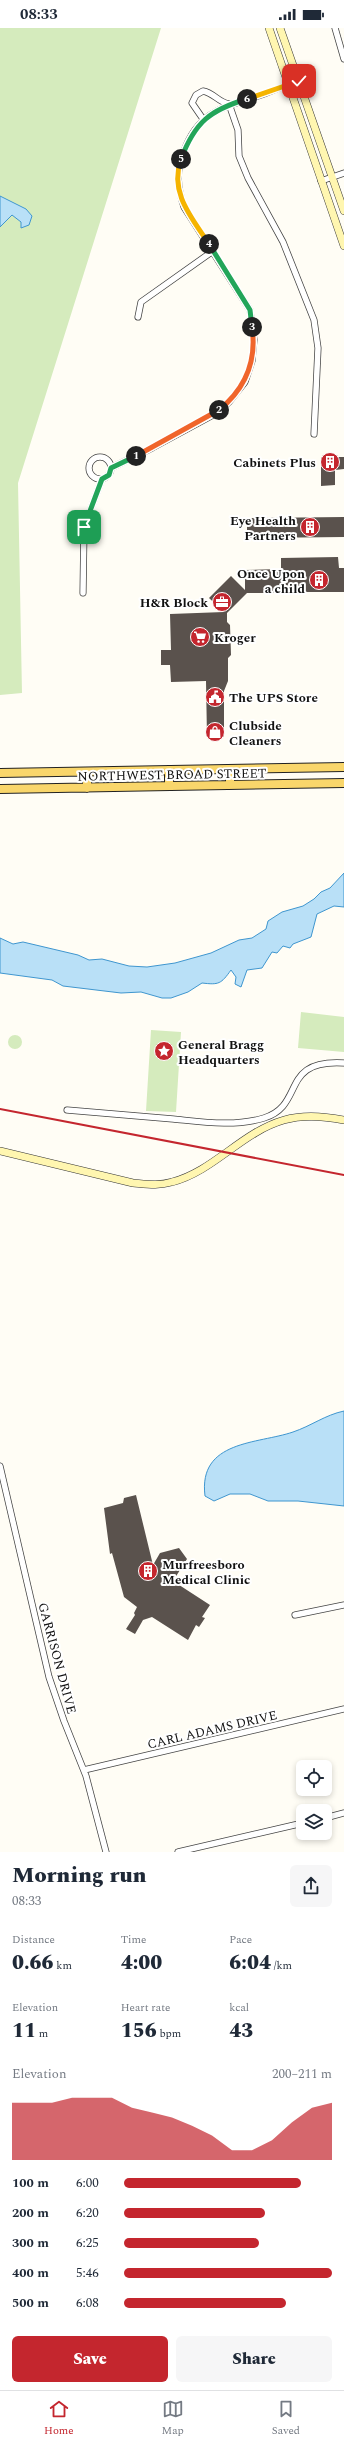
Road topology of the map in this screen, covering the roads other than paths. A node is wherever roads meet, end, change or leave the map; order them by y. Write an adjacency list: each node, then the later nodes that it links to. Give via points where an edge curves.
1 (270, 28): 7 (main road)
2 (280, 28): 6 (main road)
3 (335, 28): 4 (street)
4 (342, 49): 5 (street)
5 (344, 59)
6 (299, 81): 7 (street); 11 (main road)
7 (287, 85): 8 (street); 12 (main road)
8 (229, 104): 9 (street); 9 (street, via 220,102 211,92 203,91 196,95 192,103); 17 (street, via 238,130 239,156 248,178 283,242 314,320 318,348)
9 (203, 119): 15 (street, via 188,140 177,176 178,190 184,207)
10 (344, 173): 11 (street)
11 (333, 177): 12 (street); 13 (main road)
12 (321, 181): 14 (main road)
13 (344, 211)
14 (344, 246)
15 (213, 251): 16 (street, via 141,302); 18 (street, via 250,310 254,340 252,361 245,382 229,402 215,414)
16 (138, 317)
17 (314, 434)
18 (111, 468): 19 (street, via 109,475); 19 (street, via 109,461 103,457 90,462 88,470 92,476)
19 (102, 479): 20 (street, via 84,527)
20 (83, 593)
21 (344, 767): 22 (main road, NORTHWEST BROAD STREET)
22 (230, 769): 23 (main road, NORTHWEST BROAD STREET); 27 (main road)
23 (169, 770): 24 (main road, NORTHWEST BROAD STREET); 28 (main road)
24 (87, 772): 25 (main road, NORTHWEST BROAD STREET); 29 (main road)
25 (0, 773)
26 (344, 783): 27 (main road, NORTHWEST BROAD STREET)
27 (230, 785): 28 (main road, NORTHWEST BROAD STREET)
28 (169, 786): 29 (main road, NORTHWEST BROAD STREET)
29 (87, 788): 30 (main road, NORTHWEST BROAD STREET)
30 (0, 789)
31 (344, 1063): 32 (street, via 318,1063 298,1078 285,1103 276,1112 264,1118 231,1124)
32 (67, 1110)
33 (344, 1120): 34 (main road, via 321,1116 302,1116 284,1120 255,1133 186,1177 155,1185 133,1183)
34 (0, 1151)
35 (0, 1466): 39 (street, GARRISON DRIVE, via 49,1677)
36 (344, 1605): 37 (street)
37 (295, 1615)
38 (344, 1709): 39 (street, CARL ADAMS DRIVE)
39 (84, 1770): 43 (street, GARRISON DRIVE, via 95,1803)
40 (344, 1813): 41 (street)
41 (332, 1816)
42 (296, 1825): 44 (street)
43 (106, 1852)
44 (178, 1852)

